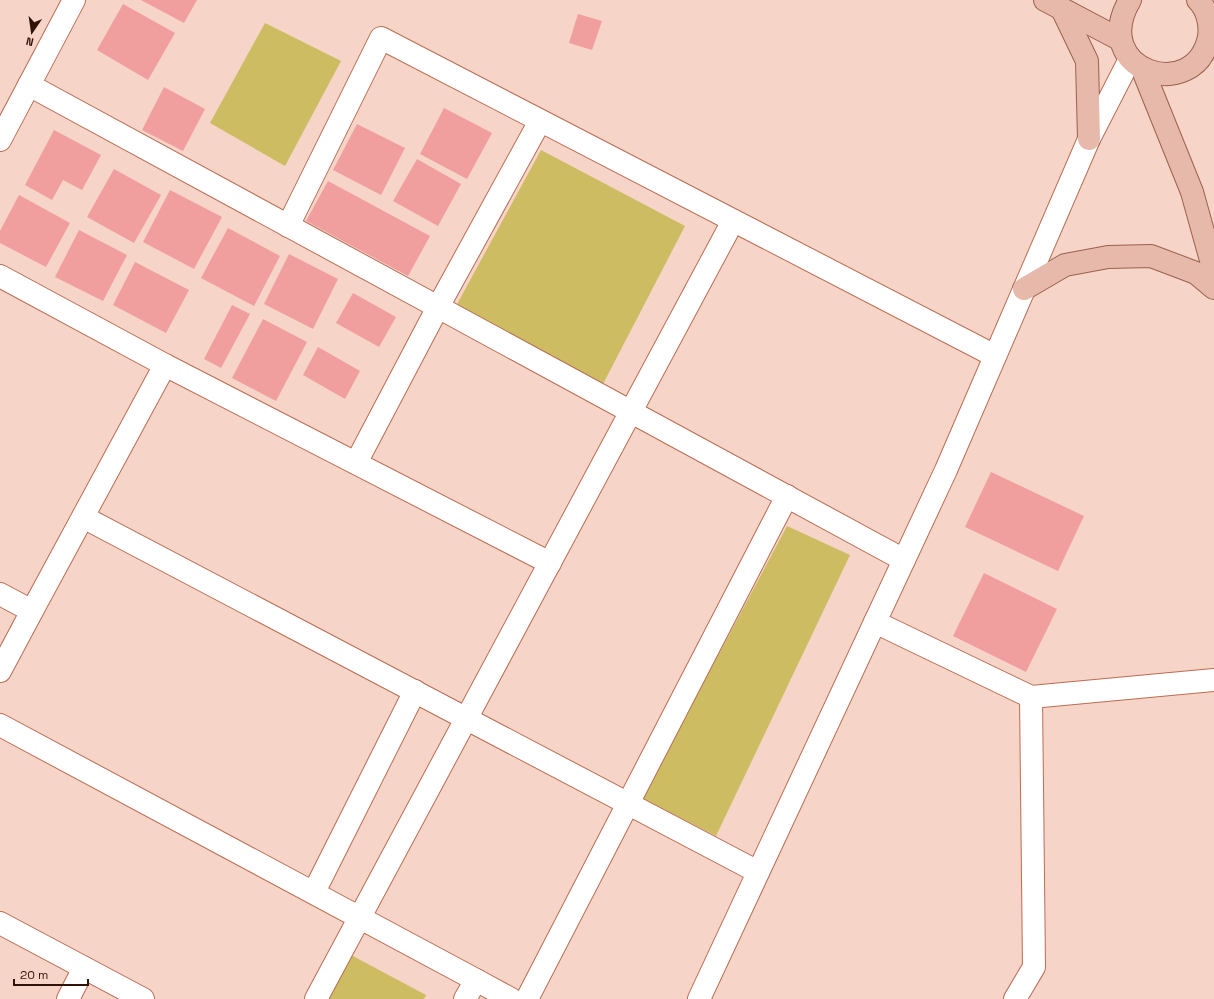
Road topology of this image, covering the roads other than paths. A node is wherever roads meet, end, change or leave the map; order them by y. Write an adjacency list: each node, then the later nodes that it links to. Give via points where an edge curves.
1 (74, 0): 7 (street)
2 (1130, 0): 5 (main road, via 1123,12 1120,26)
3 (1054, 5): 5 (main road); 9 (main road, via 1087,61)
4 (1207, 12): 5 (main road, via 1207,45 1191,66 1167,75 1154,73); 6 (main road)
5 (1131, 56): 9 (street); 13 (main road, via 1192,192)
6 (1214, 60)
7 (29, 85): 10 (street); 12 (street)
8 (540, 121): 11 (street); 12 (street, via 380,38); 17 (street)
9 (1088, 139): 16 (street)
10 (0, 140)
11 (733, 220): 18 (street); 20 (street)
12 (288, 226): 17 (street)
13 (1214, 270)
14 (0, 276): 19 (street)
15 (1214, 288): 16 (main road, via 1196,273 1150,256 1108,256 1065,265)
16 (1024, 289): 18 (street)
17 (438, 307): 20 (street); 21 (street)
18 (995, 356): 24 (street)
19 (165, 365): 21 (street); 23 (street)
20 (630, 411): 22 (street); 25 (street)
21 (356, 463): 25 (street)
22 (787, 496): 24 (street); 35 (street)
23 (83, 517): 27 (street); 31 (street)
24 (904, 560): 28 (street)
25 (550, 563): 33 (street)
26 (0, 594): 27 (street)
27 (32, 611): 29 (street)
28 (875, 622): 32 (street); 36 (street)
29 (0, 670)
30 (1214, 680): 32 (street)
31 (415, 691): 33 (street); 37 (street)
32 (1031, 698): 49 (street, via 1034,967)
33 (467, 719): 35 (street); 38 (street)
34 (0, 725): 37 (street)
35 (629, 804): 36 (street); 47 (street)
36 (758, 872): 48 (street)
37 (314, 892): 38 (street)
38 (360, 917): 41 (street); 44 (street)
39 (0, 923): 40 (street)
40 (84, 968): 42 (street); 43 (street)
41 (476, 980): 45 (street); 46 (street)
42 (68, 999)
43 (143, 999)
44 (316, 999)
45 (465, 999)
46 (511, 999)
47 (527, 999)
48 (699, 999)
49 (1015, 999)

